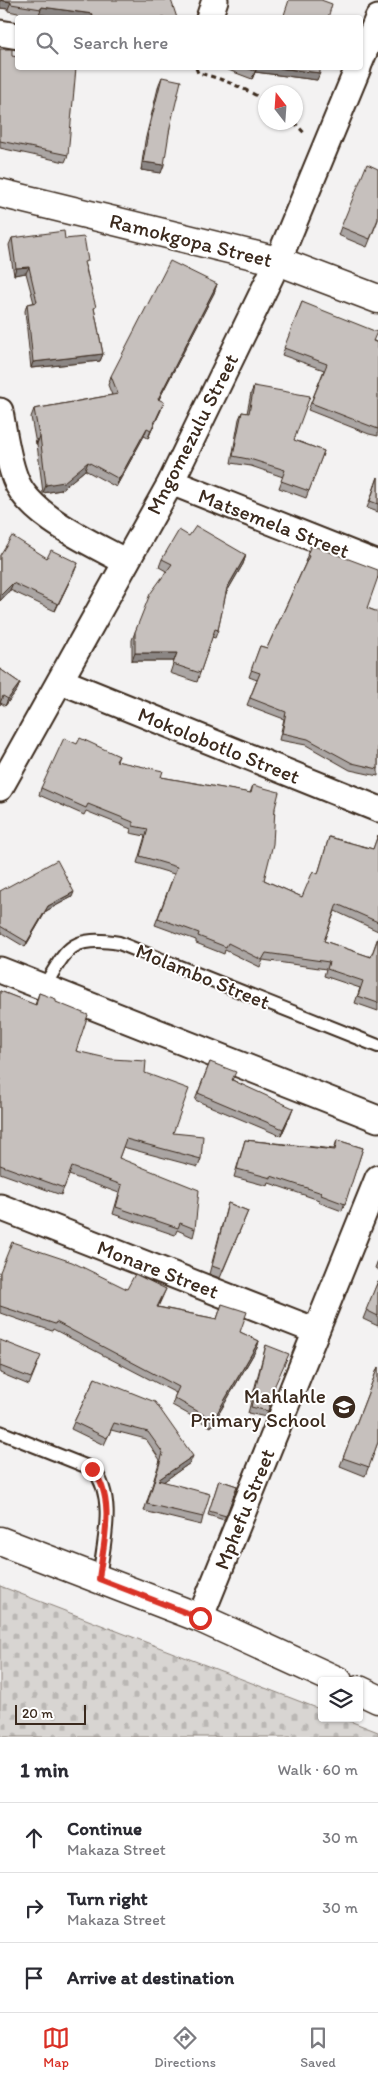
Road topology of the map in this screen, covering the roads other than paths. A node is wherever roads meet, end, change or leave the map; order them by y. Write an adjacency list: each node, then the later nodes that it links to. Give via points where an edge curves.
1 (215, 0): 2 (street)
2 (210, 15)
3 (378, 18): 6 (street)
4 (0, 33): 5 (street)
5 (15, 36)
6 (369, 50)
7 (357, 70): 9 (street, Mngomezulu Street)
8 (0, 193): 9 (street, Ramokgopa Street)
9 (278, 261): 10 (street, Ramokgopa Street); 12 (street, Mngomezulu Street)
10 (378, 299)
11 (0, 411): 13 (street, via 15,479 28,500 51,520)
12 (170, 482): 13 (street, Mngomezulu Street); 14 (street, Matsemela Street)
13 (126, 562): 15 (street, Mngomezulu Street)
14 (378, 564)
15 (61, 680): 16 (street, Mngomezulu Street); 17 (street, Mokolobotlo Street)
16 (0, 788)
17 (378, 809)
18 (0, 970): 19 (street)
19 (44, 987): 20 (lane, Molambo Street, via 66,951 80,942 97,939 119,943); 21 (street)
20 (378, 1046)
21 (378, 1119)
22 (378, 1178): 24 (street, Mphefu Street)
23 (0, 1207): 24 (street, Monare Street)
24 (316, 1331): 28 (street, Mphefu Street)
25 (0, 1432): 27 (lane, via 92,1469 101,1480 106,1494 106,1520)
26 (0, 1541): 27 (street)
27 (99, 1579): 28 (street)
28 (200, 1618): 29 (street)
29 (329, 1677)
30 (363, 1692): 31 (street)
31 (378, 1699)

